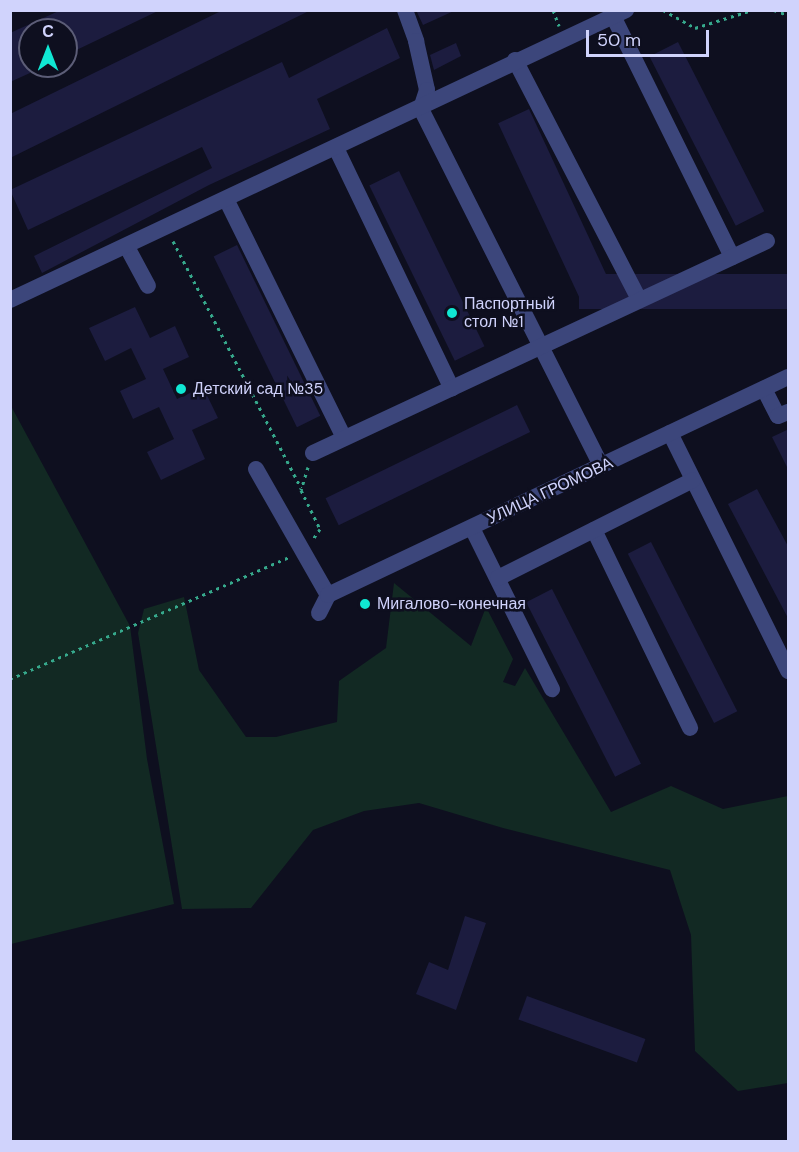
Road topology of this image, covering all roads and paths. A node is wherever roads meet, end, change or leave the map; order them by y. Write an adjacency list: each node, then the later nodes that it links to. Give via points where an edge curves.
1 (405, 10): 8 (street, via 417,41 427,90)
2 (663, 10): 3 (path, via 695,28)
3 (752, 10)
4 (774, 10): 6 (path)
5 (620, 13): 7 (street); 14 (street)
6 (789, 15)
7 (515, 60): 8 (street); 16 (street)
8 (421, 109): 9 (street); 18 (street)
9 (336, 148): 10 (street); 21 (street)
10 (227, 201): 11 (street); 24 (street)
11 (167, 229): 13 (street); 29 (path)
12 (767, 241): 14 (street)
13 (127, 247): 15 (street); 17 (street)
14 (732, 257): 16 (street)
15 (148, 286)
16 (639, 298): 18 (street)
17 (10, 300)
18 (542, 348): 21 (street); 26 (street)
19 (789, 378): 20 (street, УЛИЦА ГРОМОВА)
20 (764, 389): 22 (street, via 778,416); 23 (street, УЛИЦА ГРОМОВА)
21 (452, 390): 24 (street)
22 (789, 412)
23 (670, 433): 26 (street, УЛИЦА ГРОМОВА); 28 (street)
24 (344, 438): 25 (street)
25 (313, 453): 29 (path)
26 (601, 466): 30 (street, УЛИЦА ГРОМОВА)
27 (256, 469): 32 (street)
28 (693, 480): 31 (street); 36 (street)
29 (302, 490): 32 (path, via 320,530)
30 (472, 528): 33 (street); 34 (street, УЛИЦА ГРОМОВА)
31 (594, 530): 33 (street); 39 (street)
32 (303, 551): 34 (street); 37 (path)
33 (498, 578): 38 (street)
34 (328, 595): 35 (street)
35 (319, 612)
36 (789, 671)
37 (10, 679)
38 (552, 689)
39 (690, 728)

